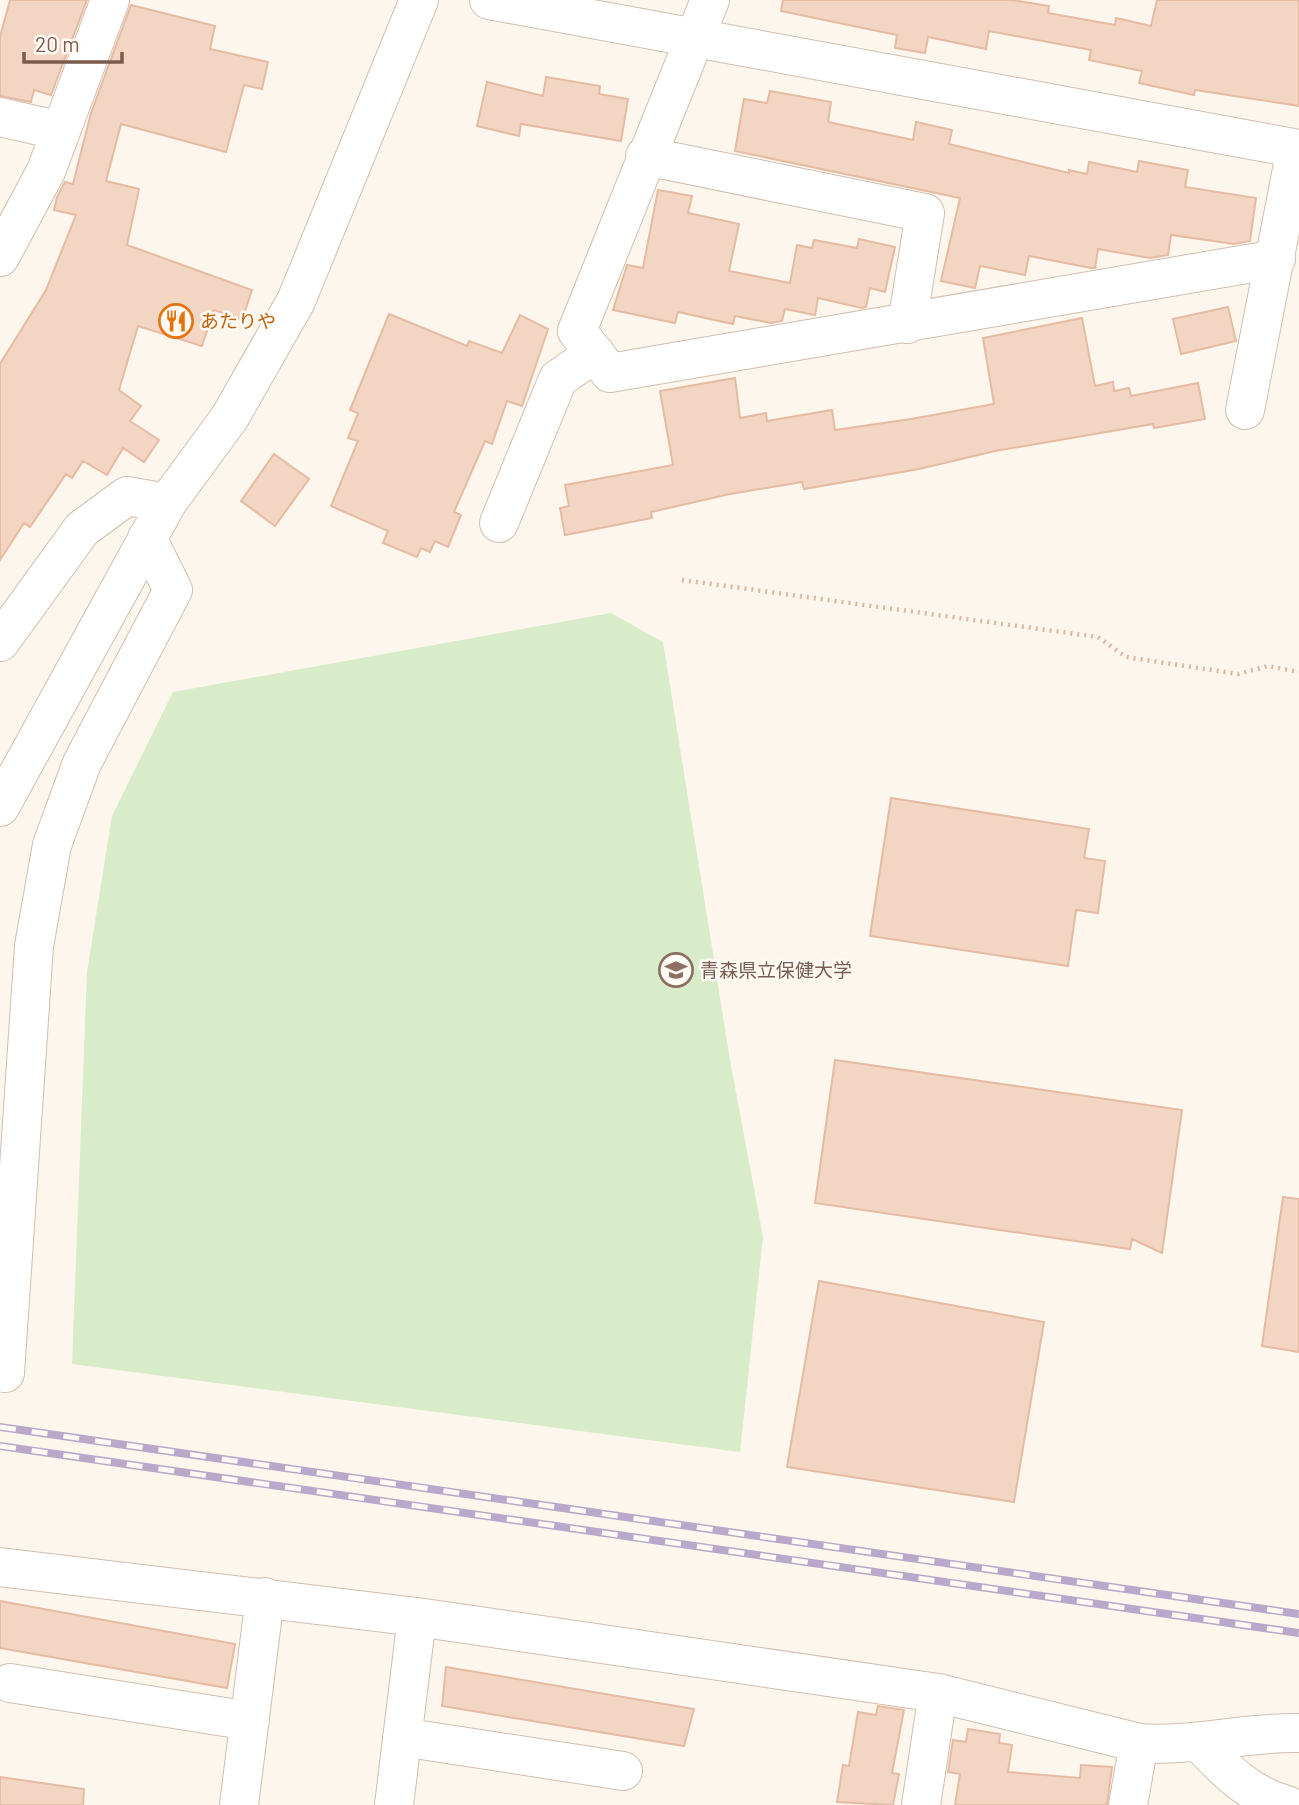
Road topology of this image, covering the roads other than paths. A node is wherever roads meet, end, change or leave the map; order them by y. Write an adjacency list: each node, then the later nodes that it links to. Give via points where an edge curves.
1 (110, 0): 7 (street)
2 (419, 0): 15 (street, via 296,302 230,417)
3 (489, 0): 5 (street)
4 (710, 0): 5 (street)
5 (695, 38): 8 (street); 9 (street)
6 (0, 117): 7 (street)
7 (61, 131): 10 (street, via 46,171)
8 (1298, 149): 11 (street)
9 (645, 156): 12 (street, via 925,213); 13 (street, via 577,331)
10 (0, 257)
11 (1276, 259): 12 (street); 14 (street)
12 (907, 324): 13 (street, via 610,373)
13 (595, 353): 16 (street, via 558,379)
14 (1245, 410)
15 (167, 503): 17 (street); 18 (street, via 127,496 82,529)
16 (499, 523)
17 (147, 538): 19 (street); 20 (street, via 173,590 82,763 52,845 34,946 5,1373)
18 (0, 642)
19 (0, 807)
20 (0, 1372)
21 (0, 1567): 22 (street)
22 (265, 1597): 23 (street); 26 (street)
23 (416, 1617): 25 (street); 28 (street)
24 (10, 1683): 26 (street)
25 (938, 1693): 30 (street); 34 (street)
26 (250, 1721): 32 (street)
27 (1299, 1733): 29 (street)
28 (402, 1737): 31 (street); 33 (street)
29 (1199, 1742): 30 (street); 36 (street, via 1241,1784)
30 (1139, 1743): 35 (street)
31 (623, 1771)
32 (239, 1805)
33 (394, 1805)
34 (921, 1805)
35 (1128, 1805)
36 (1287, 1805)

